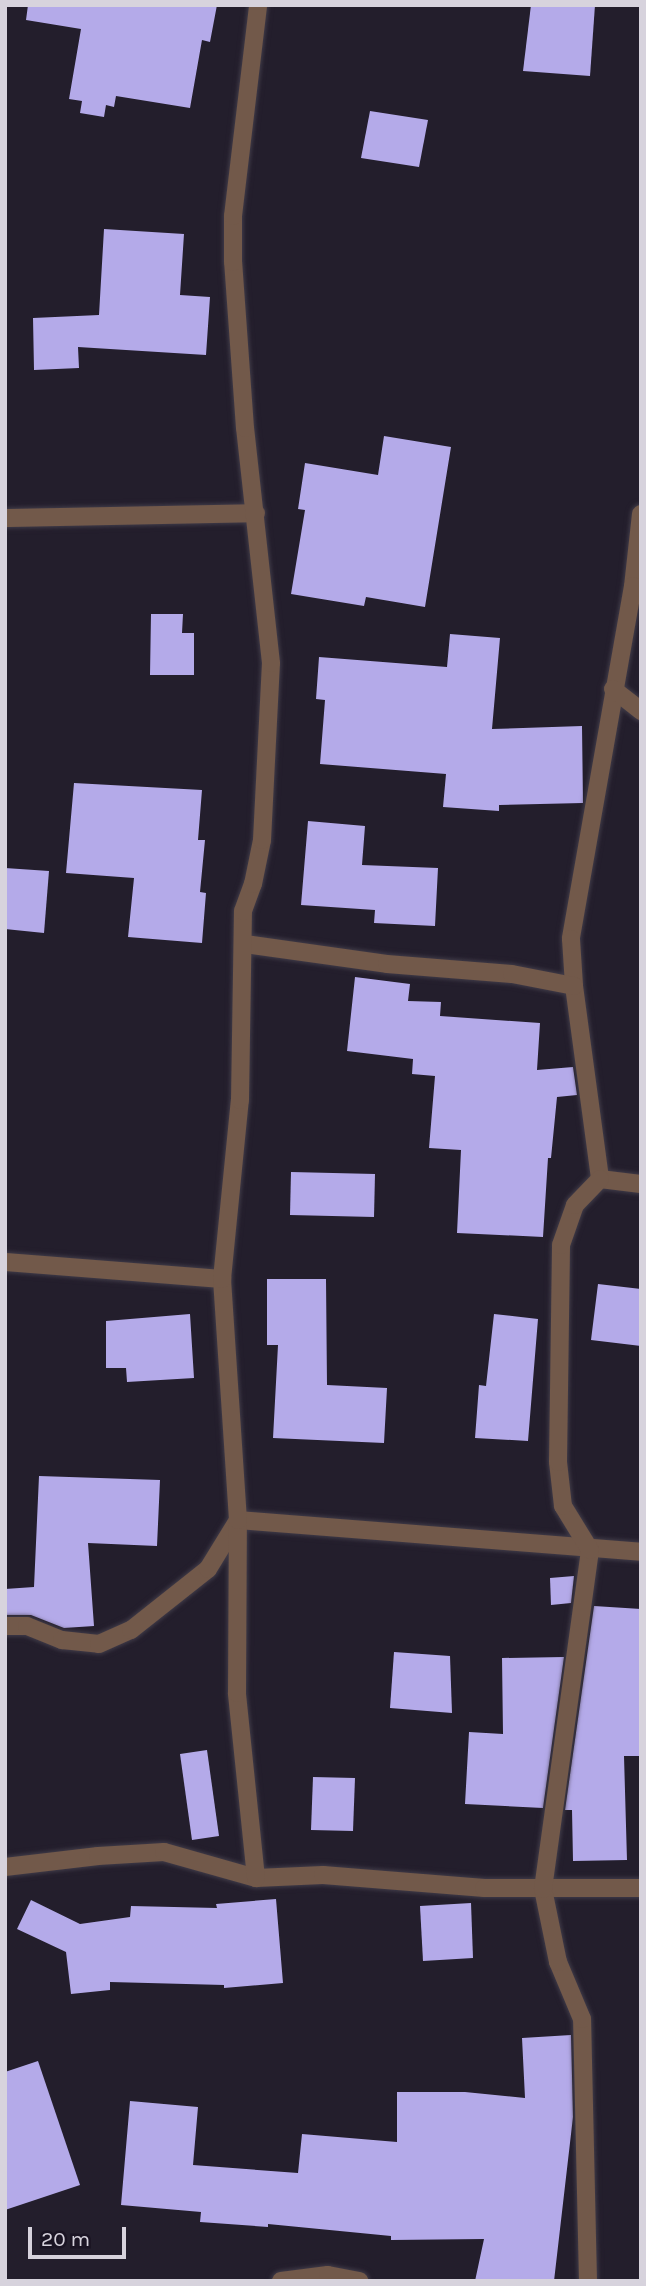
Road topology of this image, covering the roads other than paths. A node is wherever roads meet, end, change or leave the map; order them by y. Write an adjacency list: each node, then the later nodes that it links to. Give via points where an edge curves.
1 (258, 5): 2 (street, via 233,216 235,308)
2 (256, 513): 4 (street); 7 (street, via 271,663 262,841 243,911)
3 (641, 514): 5 (street)
4 (5, 518)
5 (613, 689): 6 (street); 8 (street, via 571,939)
6 (641, 711)
7 (245, 944): 8 (street, via 387,964 512,974); 12 (street, via 240,1100)
8 (574, 986): 9 (street)
9 (600, 1179): 10 (street); 14 (street, via 575,1205 561,1245 558,1462 563,1506)
10 (641, 1184)
11 (5, 1262): 12 (street)
12 (222, 1279): 13 (street)
13 (238, 1520): 14 (street); 16 (street, via 208,1569 131,1630 99,1644 62,1640 27,1626); 18 (street, via 237,1693)
14 (590, 1550): 15 (street); 20 (street)
15 (641, 1552)
16 (5, 1626)
17 (5, 1867): 18 (street, via 163,1852)
18 (257, 1878): 20 (street, via 323,1875)
19 (641, 1888): 20 (street)
20 (543, 1889): 23 (street, via 558,1962 582,2019)
21 (281, 2281): 22 (street, via 328,2275)
22 (359, 2281)
23 (588, 2281)

